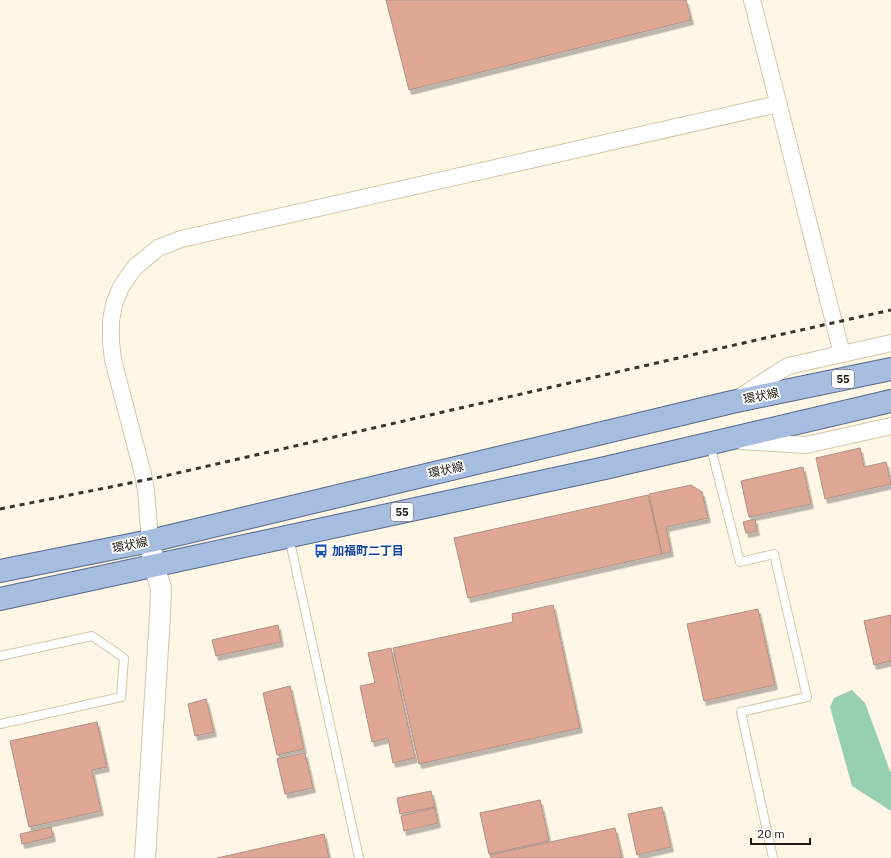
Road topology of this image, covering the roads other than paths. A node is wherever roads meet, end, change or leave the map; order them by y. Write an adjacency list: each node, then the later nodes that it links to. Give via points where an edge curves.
1 (752, 0): 2 (street)
2 (778, 104): 4 (street); 11 (street, via 181,239 158,248 134,268 125,281 114,304 111,321 113,360 146,490)
3 (891, 344): 4 (street)
4 (842, 354): 7 (street, via 788,366)
5 (891, 369): 7 (main road, 環状線 / 55)
6 (891, 401): 9 (main road, 55, via 803,421)
7 (732, 402): 11 (main road, 環状線 / 55)
8 (891, 426): 9 (street, via 806,445)
9 (719, 446): 10 (main road, 55, via 605,468); 19 (lane, via 740,562 774,554 808,697 741,712)
10 (289, 537): 12 (main road, 55); 18 (lane)
11 (150, 541): 12 (street); 13 (main road, 環状線 / 55)
12 (154, 566): 14 (main road, 55); 17 (street, via 161,588)
13 (0, 571)
14 (0, 599)
15 (0, 656): 16 (lane, via 92,636 124,658 121,697)
16 (0, 724)
17 (145, 858)
18 (359, 858)
19 (773, 858)

